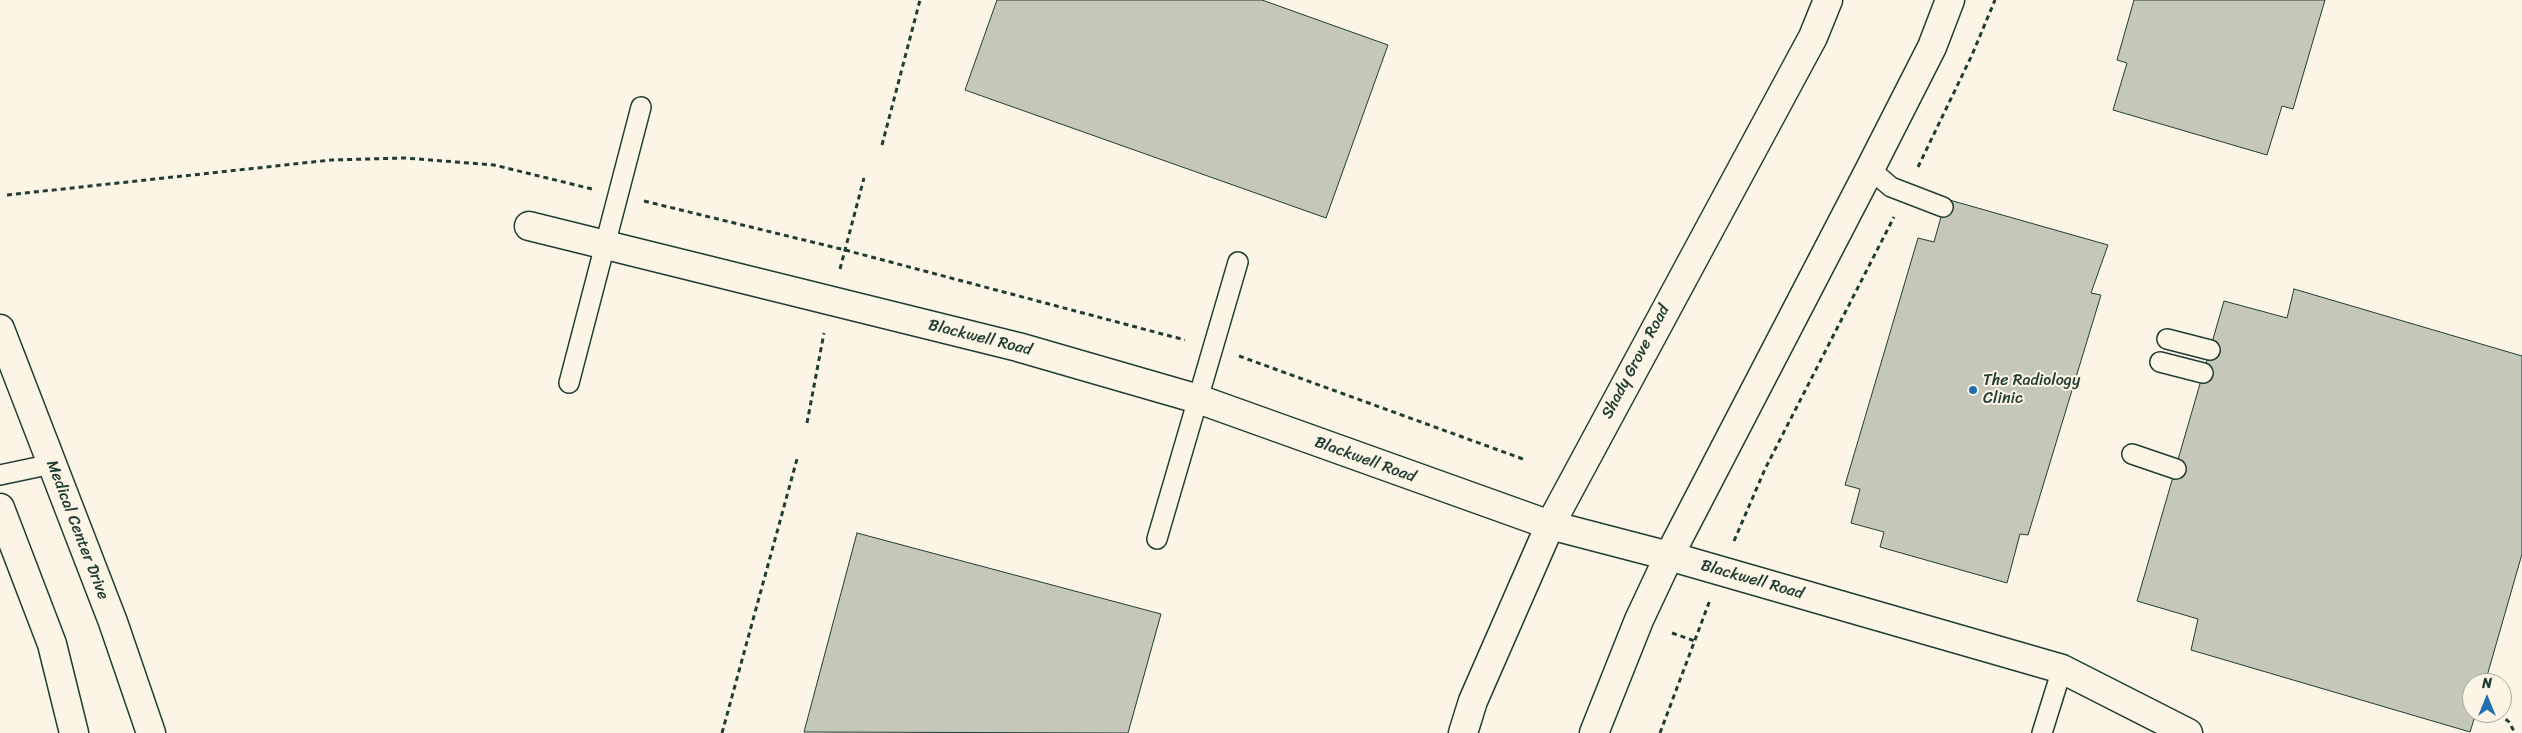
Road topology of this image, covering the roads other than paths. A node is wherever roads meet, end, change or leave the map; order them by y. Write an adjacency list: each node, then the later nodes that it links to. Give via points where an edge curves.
1 (1828, 0): 21 (street, Shady Grove Road, via 1813,37)
2 (1950, 0): 4 (street, via 1932,47)
3 (641, 107): 7 (lane)
4 (1870, 169): 5 (lane, via 1891,187); 23 (street)
5 (1943, 207)
6 (529, 226): 7 (street, Blackwell Road)
7 (605, 246): 14 (lane); 15 (street, Blackwell Road, via 1018,347)
8 (1238, 262): 15 (lane)
9 (0, 329): 17 (street, Medical Center Drive)
10 (2167, 339): 11 (lane)
11 (2210, 350)
12 (2160, 362): 13 (lane)
13 (2203, 374)
14 (569, 383)
15 (1198, 399): 21 (street, Blackwell Road); 22 (lane)
16 (2132, 454): 18 (lane)
17 (52, 464): 19 (lane); 26 (street, Medical Center Drive, via 113,622)
18 (2176, 469)
19 (0, 475)
20 (0, 508): 25 (street, via 52,644)
21 (1550, 525): 23 (street, Blackwell Road); 27 (street, Shady Grove Road, via 1473,701)
22 (1157, 539)
23 (1669, 556): 24 (street, Blackwell Road); 28 (street, via 1639,620)
24 (2062, 669): 29 (lane); 30 (street, Blackwell Road)
25 (74, 733)
26 (151, 733)
27 (1463, 733)
28 (1594, 733)
29 (2042, 733)
30 (2188, 733)

